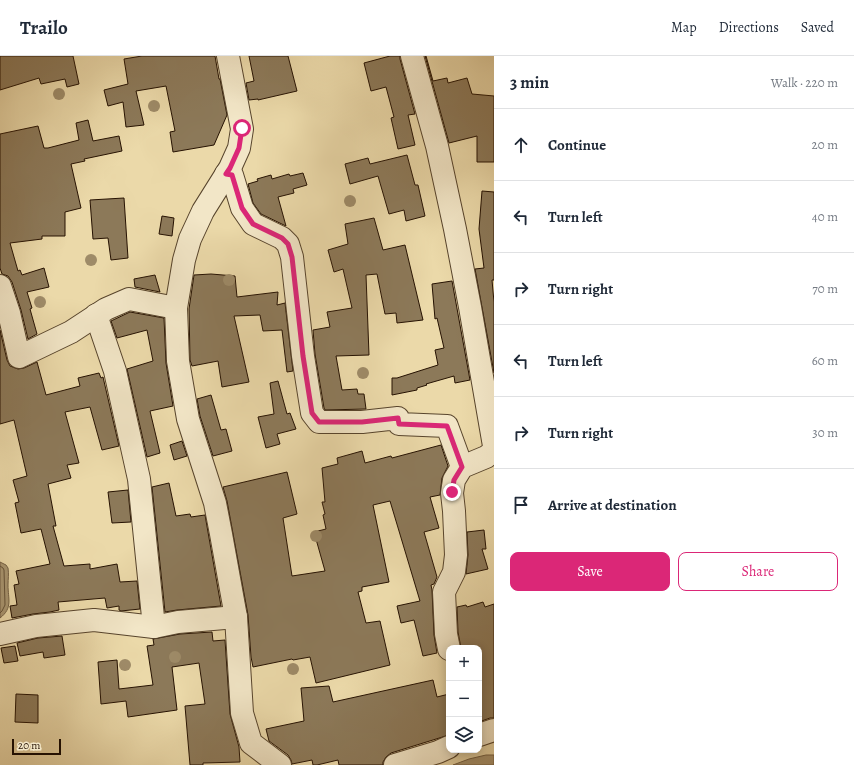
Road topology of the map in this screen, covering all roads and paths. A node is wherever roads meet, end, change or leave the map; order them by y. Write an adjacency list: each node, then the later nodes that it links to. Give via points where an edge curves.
1 (228, 56): 3 (street, via 242,128 239,148)
2 (412, 56): 7 (street, via 437,146 470,307 493,438 493,452)
3 (226, 174): 5 (street, via 203,211 190,239); 7 (street, via 232,175 242,208 253,224 282,238 288,244 292,257 312,413 319,422 362,422 398,418 399,424 447,426)
4 (0, 286): 6 (street, via 10,313 19,357 71,332)
5 (176, 308): 6 (street, via 129,299); 8 (street, via 178,361 188,419 215,503)
6 (96, 315): 9 (street, via 115,371 139,479)
7 (462, 467): 11 (street, via 454,480 452,492 456,555 454,572 444,592)
8 (236, 617): 9 (street, via 178,622); 15 (street, via 242,713 251,743)
9 (154, 627): 10 (street, via 94,620 36,626)
10 (0, 634)
11 (448, 645)
12 (494, 730): 13 (street)
13 (482, 734)
14 (446, 748): 16 (street)
15 (280, 765)
16 (395, 765)

